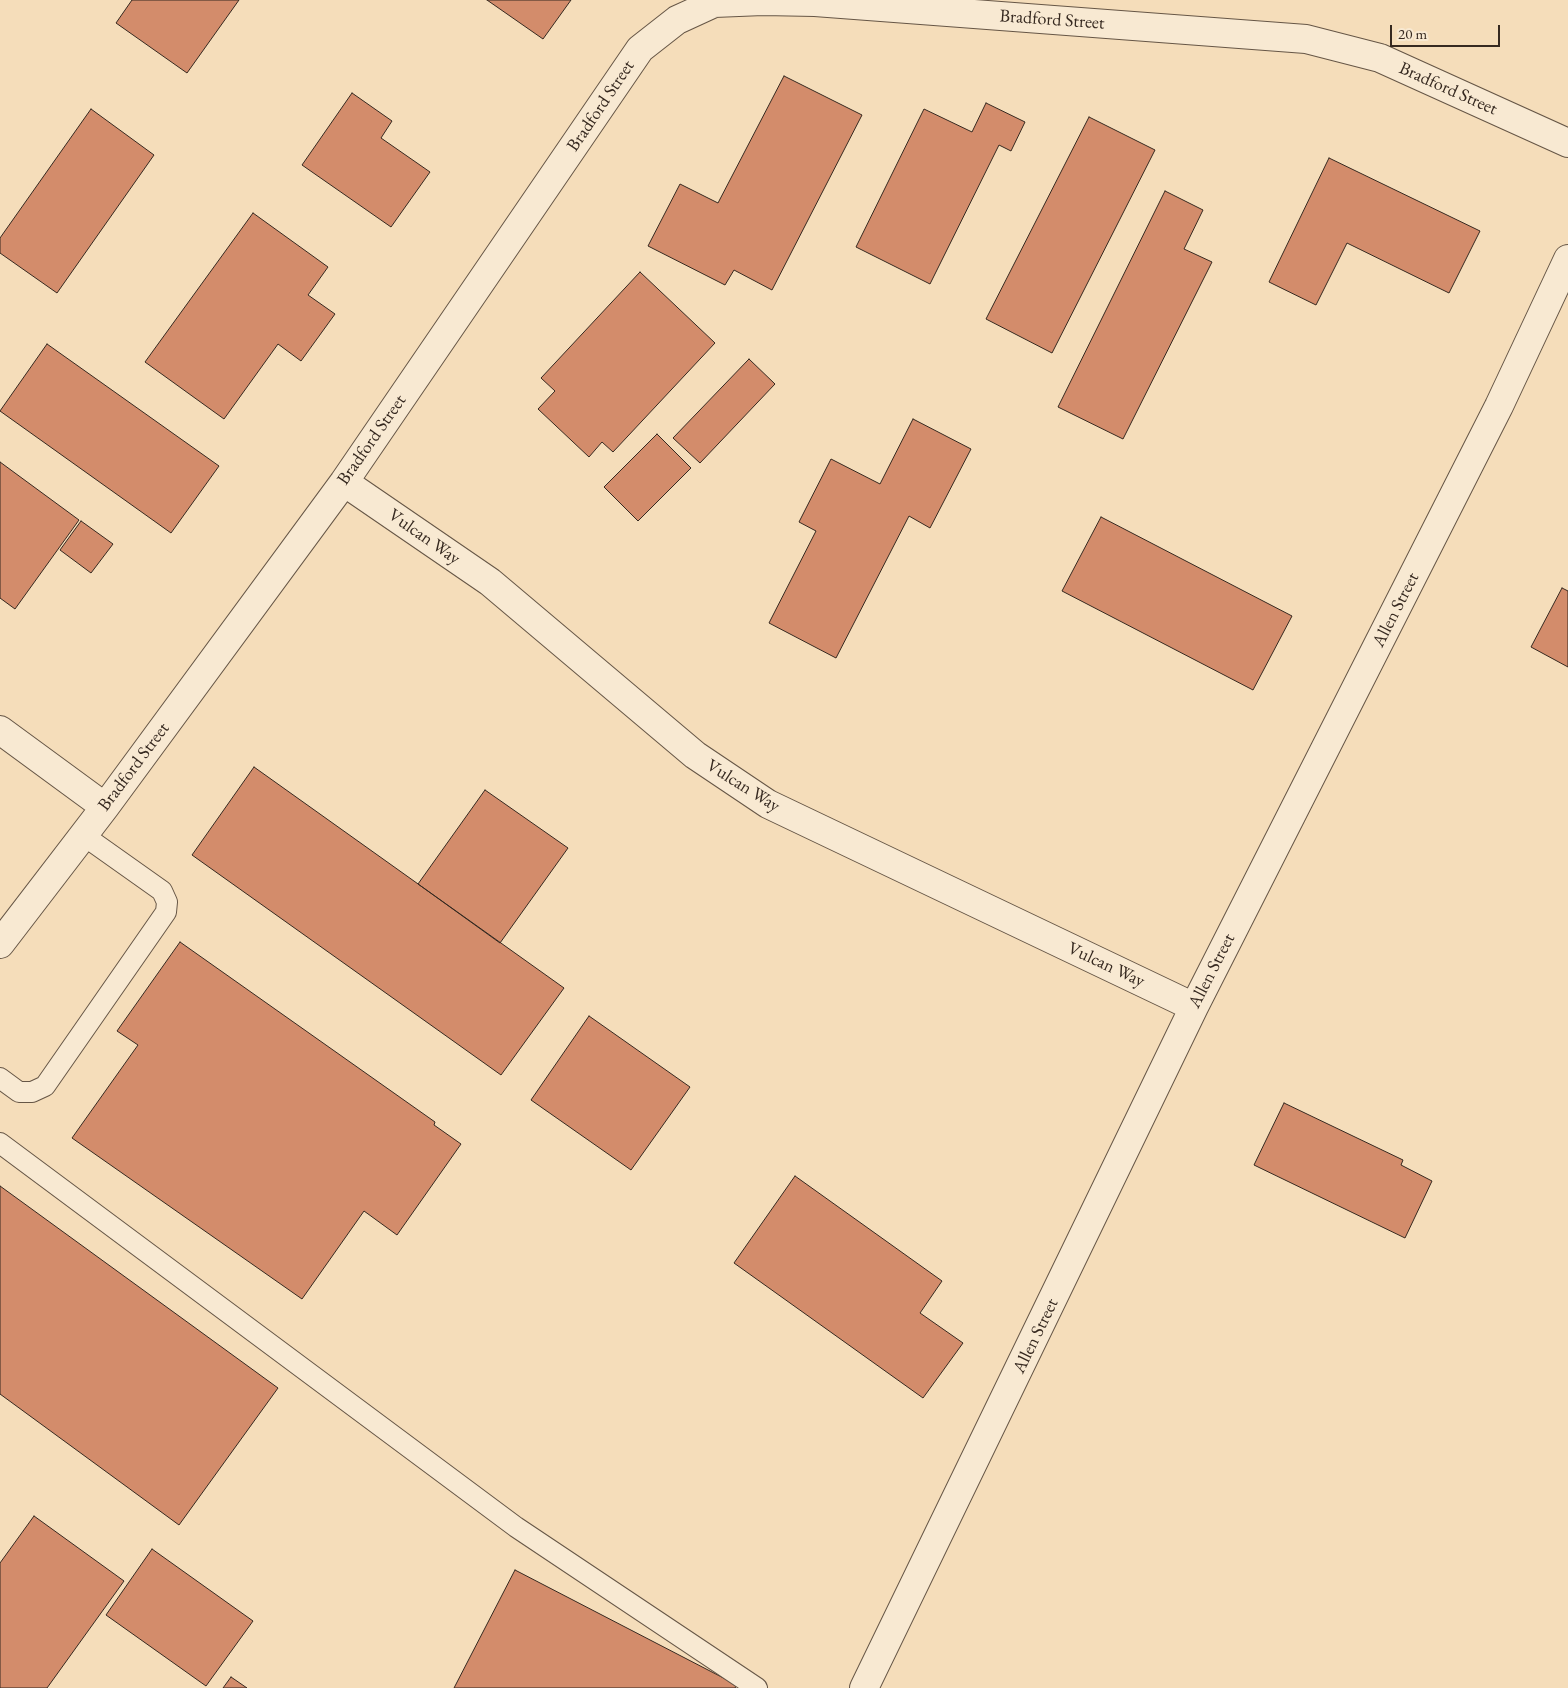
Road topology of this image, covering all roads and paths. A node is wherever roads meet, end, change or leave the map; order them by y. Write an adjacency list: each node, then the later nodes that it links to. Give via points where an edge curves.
1 (1568, 143): 3 (street, Bradford Street, via 1380,58 1306,39 815,2 714,3 677,20 640,50)
2 (1568, 259): 8 (street, Allen Street, via 1499,406)
3 (344, 482): 5 (street, Bradford Street); 8 (street, Vulcan Way, via 490,582 695,755 768,804)
4 (0, 730): 5 (street)
5 (105, 807): 6 (street, Bradford Street)
6 (83, 834): 7 (street, Bradford Street); 9 (lane, via 162,891 167,902 166,912 45,1086 32,1092 19,1092)
7 (0, 944)
8 (1194, 1007): 12 (street, Allen Street)
9 (0, 1078)
10 (0, 1143): 11 (lane, via 516,1527)
11 (757, 1688)
12 (864, 1688)

